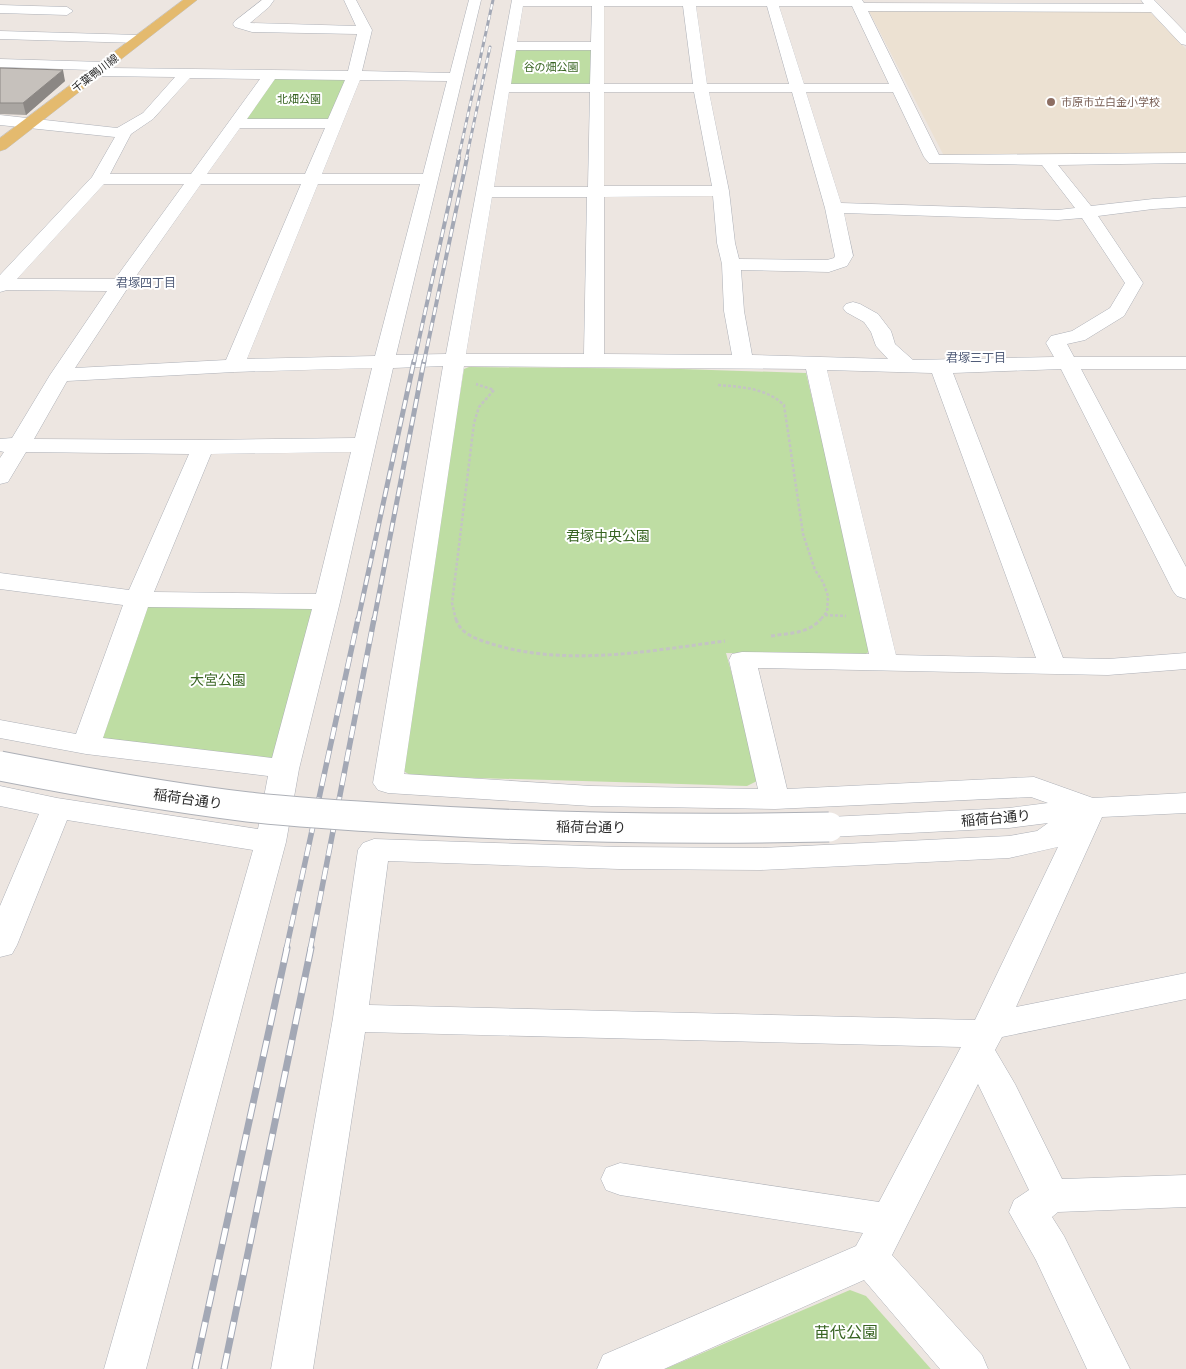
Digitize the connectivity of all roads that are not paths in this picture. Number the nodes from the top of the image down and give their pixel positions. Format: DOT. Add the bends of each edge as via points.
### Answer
graph roads {
  1 [pos="19,0"];
  2 [pos="191,0"];
  3 [pos="268,0"];
  4 [pos="350,0"];
  5 [pos="475,0"];
  6 [pos="518,1"];
  7 [pos="689,1"];
  8 [pos="598,2"];
  9 [pos="772,2"];
  10 [pos="858,3"];
  11 [pos="1150,4"];
  12 [pos="3,9"];
  13 [pos="1179,27"];
  14 [pos="365,30"];
  15 [pos="0,35"];
  16 [pos="37,36"];
  17 [pos="139,40"];
  18 [pos="1186,41"];
  19 [pos="510,46"];
  20 [pos="598,46"];
  21 [pos="0,63"];
  22 [pos="101,69"];
  23 [pos="186,73"];
  24 [pos="270,74"];
  25 [pos="354,76"];
  26 [pos="456,77"];
  27 [pos="504,88"];
  28 [pos="597,88"];
  29 [pos="701,88"];
  30 [pos="798,88"];
  31 [pos="897,88"];
  32 [pos="0,120"];
  33 [pos="30,122"];
  34 [pos="236,123"];
  35 [pos="335,124"];
  36 [pos="118,134"];
  37 [pos="0,146"];
  38 [pos="1186,158"];
  39 [pos="1046,160"];
  40 [pos="99,179"];
  41 [pos="196,179"];
  42 [pos="311,179"];
  43 [pos="431,179"];
  44 [pos="485,192"];
  45 [pos="596,192"];
  46 [pos="721,192"];
  47 [pos="1186,202"];
  48 [pos="834,208"];
  49 [pos="1087,213"];
  50 [pos="731,264"];
  51 [pos="1,285"];
  52 [pos="120,285"];
  53 [pos="853,308"];
  54 [pos="456,360"];
  55 [pos="384,361"];
  56 [pos="594,361"];
  57 [pos="743,361"];
  58 [pos="1186,362"];
  59 [pos="1068,363"];
  60 [pos="815,364"];
  61 [pos="234,366"];
  62 [pos="907,366"];
  63 [pos="940,367"];
  64 [pos="60,375"];
  65 [pos="10,445"];
  66 [pos="364,445"];
  67 [pos="203,447"];
  68 [pos="0,477"];
  69 [pos="0,581"];
  70 [pos="1186,591"];
  71 [pos="138,600"];
  72 [pos="327,602"];
  73 [pos="1186,661"];
  74 [pos="884,663"];
  75 [pos="1054,666"];
  76 [pos="0,728"];
  77 [pos="86,744"];
  78 [pos="0,766"];
  79 [pos="284,769"];
  80 [pos="0,796"];
  81 [pos="774,799"];
  82 [pos="1186,803"];
  83 [pos="57,808"];
  84 [pos="1091,808"];
  85 [pos="271,842"];
  86 [pos="0,946"];
  87 [pos="1186,986"];
  88 [pos="350,1018"];
  89 [pos="984,1037"];
  90 [pos="620,1179"];
  91 [pos="1186,1191"];
  92 [pos="1051,1196"];
  93 [pos="889,1220"];
  94 [pos="870,1258"];
  95 [pos="125,1369"];
  96 [pos="292,1369"];
  97 [pos="618,1369"];
  98 [pos="967,1369"];
  99 [pos="1109,1369"];
  1 -- 12 [label="street"];
  2 -- 17 [label="main road, 千葉鴨川線"];
  3 -- 14 [label="street" via="240,24 252,28"];
  4 -- 14 [label="street"];
  5 -- 26 [label="street"];
  6 -- 8 [label="street"];
  6 -- 19 [label="street"];
  7 -- 8 [label="street"];
  7 -- 9 [label="street"];
  7 -- 29 [label="street"];
  8 -- 20 [label="street"];
  9 -- 10 [label="street"];
  9 -- 30 [label="street"];
  10 -- 11 [label="street"];
  10 -- 31 [label="street"];
  11 -- 13 [label="street"];
  12 -- 16 [label="street" via="70,8"];
  13 -- 18 [label="street"];
  14 -- 25 [label="street"];
  15 -- 16 [label="street"];
  16 -- 17 [label="street"];
  17 -- 22 [label="main road, 千葉鴨川線"];
  19 -- 20 [label="street"];
  19 -- 27 [label="street"];
  20 -- 28 [label="street"];
  21 -- 22 [label="street"];
  22 -- 23 [label="street"];
  22 -- 33 [label="main road, 千葉鴨川線"];
  23 -- 24 [label="street"];
  23 -- 36 [label="street" via="149,117"];
  24 -- 25 [label="street"];
  24 -- 34 [label="street"];
  25 -- 26 [label="street"];
  25 -- 35 [label="street"];
  26 -- 43 [label="street"];
  27 -- 28 [label="street"];
  27 -- 44 [label="street"];
  28 -- 29 [label="street"];
  28 -- 45 [label="street"];
  29 -- 30 [label="street"];
  29 -- 46 [label="street"];
  30 -- 31 [label="street"];
  30 -- 48 [label="street"];
  31 -- 39 [label="street" via="935,160"];
  32 -- 33 [label="street"];
  33 -- 36 [label="street"];
  33 -- 37 [label="main road, 千葉鴨川線"];
  34 -- 35 [label="street"];
  34 -- 41 [label="street"];
  35 -- 42 [label="street"];
  36 -- 40 [label="street" via="124,135"];
  38 -- 39 [label="street"];
  39 -- 49 [label="street"];
  40 -- 41 [label="street"];
  40 -- 51 [label="street"];
  41 -- 42 [label="street"];
  41 -- 52 [label="street"];
  42 -- 43 [label="street"];
  42 -- 61 [label="street"];
  43 -- 55 [label="street"];
  44 -- 45 [label="street"];
  44 -- 54 [label="street"];
  45 -- 46 [label="street"];
  45 -- 56 [label="street"];
  46 -- 50 [label="street"];
  47 -- 49 [label="street" via="1154,202"];
  48 -- 49 [label="street" via="1058,215"];
  48 -- 50 [label="street" via="844,256 841,262 829,266"];
  49 -- 59 [label="street" via="1134,283 1116,312 1078,336 1058,340 1056,343"];
  50 -- 57 [label="street" via="734,311"];
  51 -- 52 [label="street"];
  52 -- 64 [label="street"];
  53 -- 62 [label="street" via="870,318 881,330 886,346"];
  54 -- 55 [label="street"];
  54 -- 56 [label="street"];
  54 -- 81 [label="street" via="388,783 591,796"];
  55 -- 61 [label="street"];
  55 -- 66 [label="street"];
  56 -- 57 [label="street"];
  57 -- 60 [label="street"];
  58 -- 59 [label="street"];
  59 -- 63 [label="street"];
  59 -- 70 [label="street"];
  60 -- 62 [label="street"];
  60 -- 74 [label="street"];
  61 -- 64 [label="street"];
  62 -- 63 [label="street"];
  63 -- 75 [label="street"];
  64 -- 65 [label="street"];
  65 -- 67 [label="street"];
  65 -- 68 [label="street"];
  66 -- 67 [label="street"];
  66 -- 72 [label="street"];
  67 -- 71 [label="street"];
  69 -- 71 [label="street"];
  71 -- 72 [label="street"];
  71 -- 77 [label="street"];
  72 -- 79 [label="street"];
  73 -- 75 [label="street" via="1108,667"];
  74 -- 75 [label="street"];
  74 -- 81 [label="street" via="742,660"];
  76 -- 77 [label="street"];
  77 -- 79 [label="street"];
  78 -- 84 [label="street, 稲荷台通り, bridge" via="142,792 250,807 577,827 829,827 1009,818"];
  79 -- 85 [label="street"];
  80 -- 83 [label="street"];
  81 -- 84 [label="street" via="1034,787"];
  82 -- 84 [label="street, 稲荷台通り"];
  83 -- 85 [label="street"];
  83 -- 86 [label="street"];
  84 -- 88 [label="street" via="1046,840 1009,847 960,850 761,859 374,850"];
  84 -- 89 [label="street"];
  85 -- 95 [label="street"];
  87 -- 89 [label="street"];
  88 -- 89 [label="street"];
  88 -- 96 [label="street"];
  89 -- 92 [label="street" via="997,1084"];
  89 -- 93 [label="street"];
  90 -- 93 [label="street"];
  91 -- 92 [label="street"];
  92 -- 99 [label="street" via="1028,1212 1050,1248"];
  93 -- 94 [label="street"];
  94 -- 97 [label="street"];
  94 -- 98 [label="street"];
}
